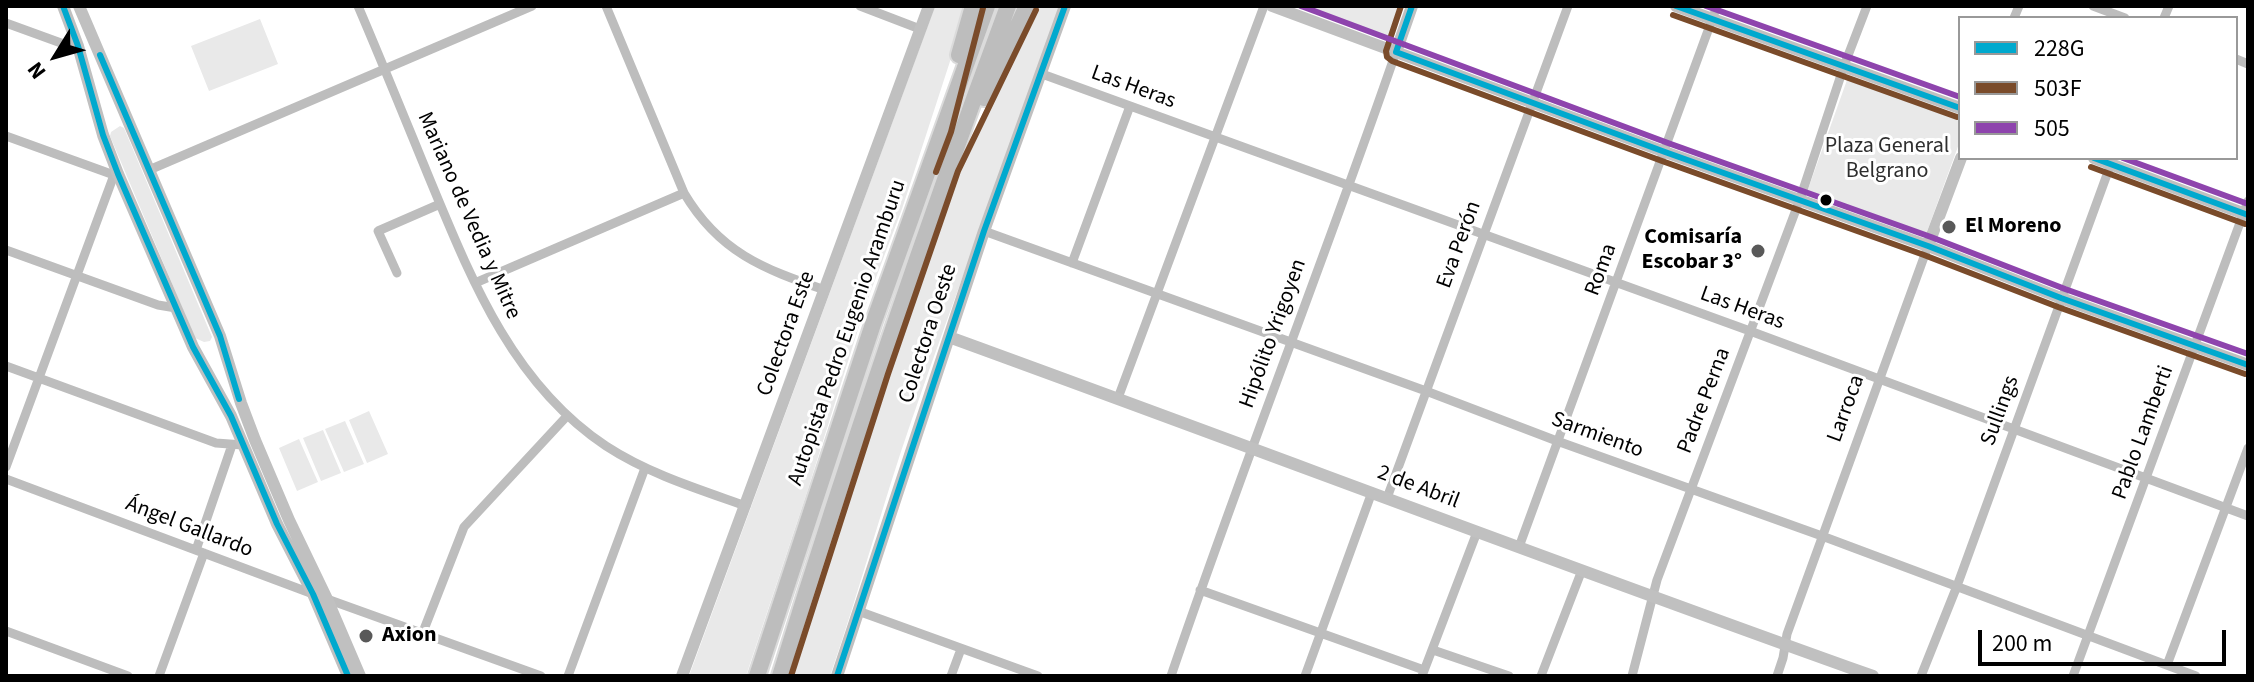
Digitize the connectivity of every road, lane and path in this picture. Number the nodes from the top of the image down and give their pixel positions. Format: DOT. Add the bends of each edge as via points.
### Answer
graph roads {
  1 [pos="63,6"];
  2 [pos="79,6"];
  3 [pos="358,6"];
  4 [pos="532,6"];
  5 [pos="606,6"];
  6 [pos="860,6"];
  7 [pos="929,6"];
  8 [pos="973,6"];
  9 [pos="987,6"];
  10 [pos="1008,6"];
  11 [pos="1027,6"];
  12 [pos="1065,6"];
  13 [pos="1264,6"];
  14 [pos="1272,6"];
  15 [pos="1412,6"];
  16 [pos="1568,6"];
  17 [pos="1676,6"];
  18 [pos="1717,6"];
  19 [pos="1867,6"];
  20 [pos="2093,6"];
  21 [pos="2120,16"];
  22 [pos="1712,19"];
  23 [pos="6,23"];
  24 [pos="920,29"];
  25 [pos="78,46"];
  26 [pos="1396,52"];
  27 [pos="1844,66"];
  28 [pos="384,69"];
  29 [pos="1042,74"];
  30 [pos="1531,102"];
  31 [pos="1130,106"];
  32 [pos="1958,107"];
  33 [pos="129,124"];
  34 [pos="941,130"];
  35 [pos="103,135"];
  36 [pos="6,136"];
  37 [pos="1215,137"];
  38 [pos="1665,152"];
  39 [pos="1960,160"];
  40 [pos="2112,161"];
  41 [pos="949,167"];
  42 [pos="149,170"];
  43 [pos="116,175"];
  44 [pos="1350,186"];
  45 [pos="684,193"];
  46 [pos="1800,199"];
  47 [pos="440,204"];
  48 [pos="2247,210"];
  49 [pos="984,231"];
  50 [pos="1483,234"];
  51 [pos="1928,246"];
  52 [pos="6,250"];
  53 [pos="1072,263"];
  54 [pos="397,273"];
  55 [pos="77,276"];
  56 [pos="475,283"];
  57 [pos="1616,283"];
  58 [pos="825,290"];
  59 [pos="1157,294"];
  60 [pos="2061,298"];
  61 [pos="176,308"];
  62 [pos="1750,331"];
  63 [pos="220,336"];
  64 [pos="949,337"];
  65 [pos="1292,344"];
  66 [pos="2195,345"];
  67 [pos="193,347"];
  68 [pos="2248,365"];
  69 [pos="6,366"];
  70 [pos="39,378"];
  71 [pos="1880,379"];
  72 [pos="1426,391"];
  73 [pos="1118,398"];
  74 [pos="567,416"];
  75 [pos="2014,429"];
  76 [pos="1557,441"];
  77 [pos="238,445"];
  78 [pos="1254,448"];
  79 [pos="2248,448"];
  80 [pos="6,467"];
  81 [pos="645,468"];
  82 [pos="2146,477"];
  83 [pos="6,479"];
  84 [pos="1691,489"];
  85 [pos="1372,492"];
  86 [pos="1387,498"];
  87 [pos="746,506"];
  88 [pos="2226,508"];
  89 [pos="2248,516"];
  90 [pos="1477,532"];
  91 [pos="1822,536"];
  92 [pos="1519,547"];
  93 [pos="200,551"];
  94 [pos="1582,570"];
  95 [pos="1957,586"];
  96 [pos="1200,590"];
  97 [pos="313,594"];
  98 [pos="1654,598"];
  99 [pos="327,599"];
  100 [pos="858,611"];
  101 [pos="6,631"];
  102 [pos="423,632"];
  103 [pos="1321,632"];
  104 [pos="2088,636"];
  105 [pos="1786,645"];
  106 [pos="961,649"];
  107 [pos="1433,650"];
  108 [pos="2167,665"];
  109 [pos="1423,673"];
  110 [pos="128,676"];
  111 [pos="159,676"];
  112 [pos="348,676"];
  113 [pos="360,676"];
  114 [pos="541,676"];
  115 [pos="568,676"];
  116 [pos="682,676"];
  117 [pos="757,676"];
  118 [pos="780,676"];
  119 [pos="837,676"];
  120 [pos="951,676"];
  121 [pos="1038,676"];
  122 [pos="1171,676"];
  123 [pos="1305,676"];
  124 [pos="1509,676"];
  125 [pos="1541,676"];
  126 [pos="1632,676"];
  127 [pos="1777,676"];
  128 [pos="1873,676"];
  129 [pos="1921,676"];
  130 [pos="2073,676"];
  131 [pos="2196,676"];
  1 -- 25 [label="street"];
  2 -- 33 [label="street"];
  3 -- 28 [label="street, Mariano de Vedia y Mitre"];
  4 -- 28 [label="street"];
  5 -- 45 [label="street"];
  6 -- 24 [label="street"];
  7 -- 24 [label="street, Colectora Este"];
  8 -- 34 [label="highway"];
  9 -- 34 [label="highway, Autopista Pedro Eugenio Aramburu"];
  10 -- 41 [label="highway, Autopista Pedro Eugenio Aramburu"];
  11 -- 41 [label="highway"];
  12 -- 29 [label="street, Colectora Oeste"];
  13 -- 37 [label="street"];
  14 -- 26 [label="street"];
  15 -- 26 [label="street, Hipólito Yrigoyen"];
  16 -- 30 [label="street, Eva Perón"];
  17 -- 22 [label="street"];
  18 -- 22 [label="street, Roma"];
  19 -- 27 [label="street, Padre Perna"];
  20 -- 21 [label="street"];
  22 -- 27 [label="street"];
  22 -- 38 [label="street, Roma"];
  23 -- 25 [label="street"];
  24 -- 58 [label="street, Colectora Este"];
  25 -- 35 [label="street"];
  26 -- 30 [label="street"];
  26 -- 44 [label="street, Hipólito Yrigoyen"];
  27 -- 32 [label="street"];
  27 -- 46 [label="street, Padre Perna"];
  28 -- 42 [label="street"];
  28 -- 47 [label="street, Mariano de Vedia y Mitre"];
  29 -- 31 [label="street, Las Heras"];
  29 -- 49 [label="street, Colectora Oeste"];
  30 -- 38 [label="street"];
  30 -- 50 [label="street, Eva Perón"];
  31 -- 37 [label="street, Las Heras"];
  31 -- 53 [label="street"];
  33 -- 35 [label="street" via="113,120"];
  33 -- 42 [label="street"];
  34 -- 117 [label="highway, Autopista Pedro Eugenio Aramburu"];
  35 -- 43 [label="street"];
  36 -- 43 [label="street"];
  37 -- 44 [label="street, Las Heras"];
  37 -- 59 [label="street"];
  38 -- 46 [label="street"];
  38 -- 57 [label="street, Roma"];
  39 -- 51 [label="street, Larroca"];
  40 -- 48 [label="street"];
  40 -- 60 [label="street, Sullings"];
  41 -- 118 [label="highway, Autopista Pedro Eugenio Aramburu"];
  42 -- 63 [label="street"];
  43 -- 55 [label="street"];
  43 -- 61 [label="street"];
  44 -- 50 [label="street, Las Heras"];
  44 -- 65 [label="street, Hipólito Yrigoyen"];
  45 -- 56 [label="street"];
  45 -- 58 [label="street" via="732,249"];
  46 -- 51 [label="street"];
  46 -- 62 [label="street, Padre Perna"];
  47 -- 54 [label="street" via="378,231"];
  47 -- 56 [label="street, Mariano de Vedia y Mitre"];
  48 -- 66 [label="street, Pablo Lamberti"];
  49 -- 53 [label="street, Sarmiento"];
  49 -- 64 [label="street, Colectora Oeste"];
  50 -- 57 [label="street, Las Heras"];
  50 -- 72 [label="street, Eva Perón"];
  51 -- 60 [label="street"];
  51 -- 71 [label="street, Larroca"];
  52 -- 55 [label="street"];
  53 -- 59 [label="street, Sarmiento"];
  55 -- 61 [label="street"];
  55 -- 70 [label="street"];
  56 -- 74 [label="street, Mariano de Vedia y Mitre" via="521,365"];
  57 -- 62 [label="street, Las Heras"];
  57 -- 76 [label="street, Roma"];
  58 -- 87 [label="street, Colectora Este"];
  59 -- 65 [label="street, Sarmiento"];
  59 -- 73 [label="street"];
  60 -- 66 [label="street"];
  60 -- 75 [label="street, Sullings"];
  61 -- 67 [label="street"];
  62 -- 71 [label="street, Las Heras"];
  62 -- 84 [label="street, Padre Perna"];
  63 -- 67 [label="street" via="209,351"];
  63 -- 99 [label="street" via="255,440"];
  64 -- 73 [label="street, 2 de Abril"];
  64 -- 100 [label="street, Colectora Oeste"];
  65 -- 72 [label="street, Sarmiento"];
  65 -- 78 [label="street, Hipólito Yrigoyen"];
  66 -- 68 [label="street"];
  66 -- 82 [label="street, Pablo Lamberti"];
  67 -- 77 [label="street" via="231,416"];
  69 -- 70 [label="street"];
  70 -- 77 [label="street" via="216,443"];
  70 -- 80 [label="street"];
  71 -- 75 [label="street, Las Heras"];
  71 -- 91 [label="street, Larroca"];
  72 -- 76 [label="street, Sarmiento"];
  72 -- 86 [label="street, Eva Perón"];
  73 -- 78 [label="street, 2 de Abril"];
  74 -- 81 [label="street, Mariano de Vedia y Mitre"];
  74 -- 102 [label="street" via="464,527"];
  75 -- 82 [label="street, Las Heras"];
  75 -- 95 [label="street, Sullings"];
  76 -- 84 [label="street, Sarmiento"];
  76 -- 92 [label="street, Roma"];
  77 -- 93 [label="street"];
  77 -- 97 [label="street"];
  78 -- 85 [label="street, 2 de Abril"];
  78 -- 96 [label="street, Hipólito Yrigoyen"];
  79 -- 88 [label="street"];
  81 -- 87 [label="street, Mariano de Vedia y Mitre"];
  81 -- 115 [label="street"];
  82 -- 88 [label="street, Las Heras"];
  82 -- 104 [label="street, Pablo Lamberti"];
  83 -- 93 [label="street, Ángel Gallardo"];
  84 -- 91 [label="street, Sarmiento"];
  84 -- 98 [label="street, Padre Perna"];
  85 -- 86 [label="street, 2 de Abril"];
  85 -- 103 [label="street"];
  86 -- 90 [label="street, 2 de Abril"];
  87 -- 116 [label="street, Colectora Este"];
  88 -- 89 [label="street, Las Heras"];
  88 -- 108 [label="street"];
  90 -- 92 [label="street, 2 de Abril"];
  90 -- 107 [label="street"];
  91 -- 95 [label="street, Sarmiento"];
  91 -- 105 [label="street, Larroca"];
  92 -- 94 [label="street, 2 de Abril"];
  93 -- 97 [label="street, Ángel Gallardo"];
  93 -- 111 [label="street"];
  94 -- 98 [label="street, 2 de Abril"];
  94 -- 125 [label="street"];
  95 -- 104 [label="street, Sarmiento"];
  95 -- 129 [label="street, Sullings"];
  96 -- 103 [label="street"];
  96 -- 122 [label="street, Hipólito Yrigoyen"];
  97 -- 99 [label="street, Ángel Gallardo"];
  97 -- 112 [label="street"];
  98 -- 105 [label="street, 2 de Abril"];
  98 -- 126 [label="street, Padre Perna"];
  99 -- 102 [label="street, Ángel Gallardo"];
  99 -- 113 [label="street"];
  100 -- 106 [label="street"];
  100 -- 119 [label="street, Colectora Oeste"];
  101 -- 110 [label="street"];
  102 -- 114 [label="street, Ángel Gallardo"];
  103 -- 109 [label="street"];
  103 -- 123 [label="street"];
  104 -- 108 [label="street, Sarmiento"];
  104 -- 130 [label="street, Pablo Lamberti"];
  105 -- 127 [label="street, Larroca"];
  105 -- 128 [label="street, 2 de Abril"];
  106 -- 120 [label="street"];
  106 -- 121 [label="street"];
  107 -- 109 [label="street"];
  107 -- 124 [label="street"];
  108 -- 131 [label="street, Sarmiento"];
}
